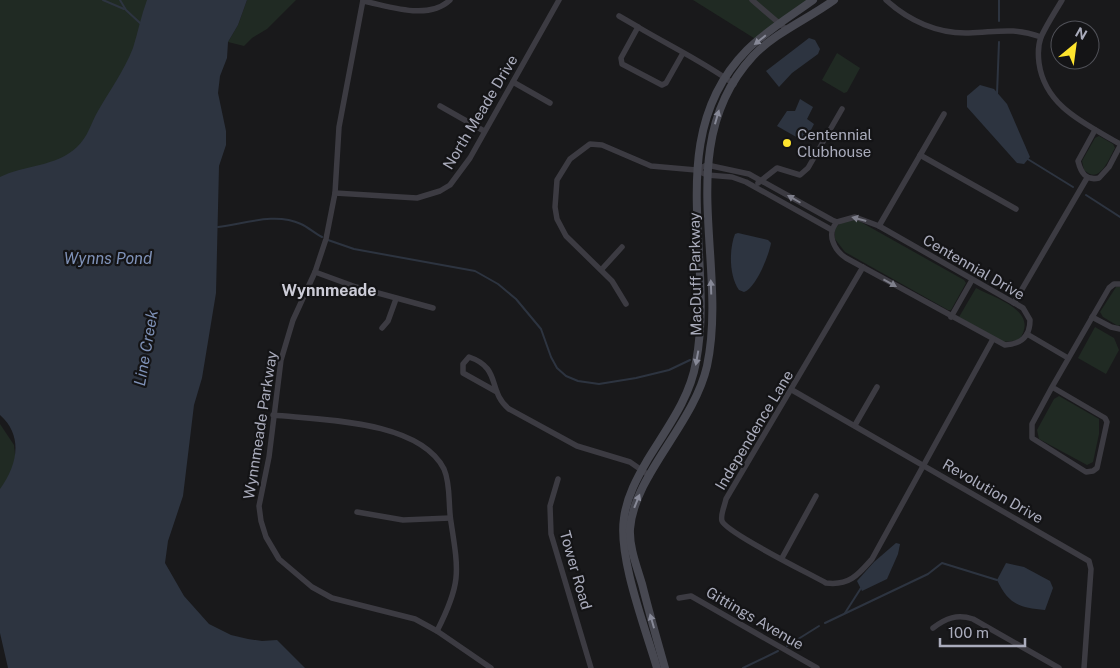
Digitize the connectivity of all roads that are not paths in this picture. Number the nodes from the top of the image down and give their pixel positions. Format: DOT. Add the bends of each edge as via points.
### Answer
graph roads {
  1 [pos="363,0"];
  2 [pos="450,0"];
  3 [pos="559,0"];
  4 [pos="752,0"];
  5 [pos="813,0"];
  6 [pos="834,0"];
  7 [pos="886,0"];
  8 [pos="1062,0"];
  9 [pos="619,16"];
  10 [pos="779,24"];
  11 [pos="638,27"];
  12 [pos="787,30"];
  13 [pos="1041,38"];
  14 [pos="683,53"];
  15 [pos="726,78"];
  16 [pos="513,82"];
  17 [pos="734,84"];
  18 [pos="550,103"];
  19 [pos="440,106"];
  20 [pos="842,110"];
  21 [pos="944,114"];
  22 [pos="1095,130"];
  23 [pos="484,132"];
  24 [pos="1120,145"];
  25 [pos="920,155"];
  26 [pos="707,165"];
  27 [pos="696,170"];
  28 [pos="707,175"];
  29 [pos="1087,178"];
  30 [pos="760,180"];
  31 [pos="755,187"];
  32 [pos="335,193"];
  33 [pos="1016,209"];
  34 [pos="837,222"];
  35 [pos="879,226"];
  36 [pos="832,230"];
  37 [pos="622,247"];
  38 [pos="862,267"];
  39 [pos="602,269"];
  40 [pos="315,272"];
  41 [pos="972,280"];
  42 [pos="1120,284"];
  43 [pos="396,299"];
  44 [pos="1014,303"];
  45 [pos="626,304"];
  46 [pos="433,308"];
  47 [pos="951,317"];
  48 [pos="1092,317"];
  49 [pos="382,328"];
  50 [pos="1120,329"];
  51 [pos="1028,334"];
  52 [pos="993,339"];
  53 [pos="1068,358"];
  54 [pos="877,387"];
  55 [pos="1052,387"];
  56 [pos="792,390"];
  57 [pos="497,392"];
  58 [pos="273,414"];
  59 [pos="854,425"];
  60 [pos="924,465"];
  61 [pos="642,470"];
  62 [pos="650,476"];
  63 [pos="558,479"];
  64 [pos="816,496"];
  65 [pos="357,512"];
  66 [pos="450,518"];
  67 [pos="782,558"];
  68 [pos="679,598"];
  69 [pos="933,628"];
  70 [pos="437,631"];
  71 [pos="1047,661"];
  72 [pos="491,668"];
  73 [pos="591,668"];
  74 [pos="657,668"];
  75 [pos="665,668"];
  76 [pos="817,668"];
  77 [pos="1044,668"];
  78 [pos="1060,668"];
  79 [pos="1084,668"];
  1 -- 2 [label="street" via="410,10 424,10 444,5"];
  1 -- 32 [label="street, Wynnmeade Parkway" via="339,127"];
  3 -- 16 [label="street, North Meade Drive"];
  4 -- 10 [label="street"];
  5 -- 10 [label="street, MacDuff Parkway"];
  6 -- 12 [label="street, MacDuff Parkway"];
  7 -- 13 [label="street" via="912,20 944,31 1012,30"];
  8 -- 13 [label="street"];
  9 -- 11 [label="street"];
  10 -- 12 [label="street"];
  10 -- 15 [label="street, MacDuff Parkway, one-way" via="747,50"];
  11 -- 14 [label="street"];
  11 -- 14 [label="street" via="621,58 622,64 662,85"];
  12 -- 17 [label="street, MacDuff Parkway" via="754,55"];
  13 -- 22 [label="street" via="1039,60 1047,89 1064,110"];
  14 -- 15 [label="street"];
  15 -- 17 [label="street"];
  15 -- 27 [label="street, MacDuff Parkway" via="707,116"];
  16 -- 18 [label="street"];
  16 -- 23 [label="street, North Meade Drive"];
  26 -- 17 [label="street, MacDuff Parkway, one-way" via="720,106"];
  19 -- 23 [label="street"];
  20 -- 30 [label="street" via="808,168 800,175 777,168"];
  21 -- 25 [label="street"];
  22 -- 24 [label="street"];
  22 -- 29 [label="street" via="1078,161"];
  23 -- 32 [label="street, North Meade Drive" via="458,176 445,188 430,195 417,198"];
  24 -- 29 [label="street" via="1104,174 1099,178"];
  25 -- 33 [label="street"];
  25 -- 35 [label="street"];
  26 -- 27 [label="street"];
  26 -- 28 [label="street, MacDuff Parkway"];
  26 -- 30 [label="street" via="734,169"];
  27 -- 28 [label="street"];
  27 -- 39 [label="street" via="651,166 602,145 590,144 570,158 557,180 555,214 566,236"];
  27 -- 61 [label="street, MacDuff Parkway, one-way" via="701,320 696,364 684,400"];
  28 -- 31 [label="street" via="732,177"];
  62 -- 28 [label="street, MacDuff Parkway, one-way" via="694,401 707,366 712,330"];
  29 -- 44 [label="street"];
  30 -- 31 [label="street"];
  34 -- 30 [label="street, one-way"];
  31 -- 36 [label="street"];
  32 -- 40 [label="street, Wynnmeade Parkway" via="326,239"];
  35 -- 34 [label="street, Centennial Drive, one-way" via="855,217"];
  34 -- 36 [label="street"];
  35 -- 41 [label="street, Centennial Drive"];
  36 -- 38 [label="street" via="832,240 838,252"];
  37 -- 39 [label="street"];
  38 -- 47 [label="street, one-way"];
  38 -- 56 [label="street, Independence Lane"];
  39 -- 45 [label="street"];
  40 -- 43 [label="street"];
  40 -- 58 [label="street, Wynnmeade Parkway" via="288,336"];
  41 -- 44 [label="street, Centennial Drive"];
  41 -- 47 [label="street"];
  42 -- 48 [label="street" via="1109,288"];
  43 -- 46 [label="street"];
  43 -- 49 [label="street"];
  44 -- 51 [label="street, Centennial Drive" via="1030,320"];
  47 -- 52 [label="street"];
  48 -- 50 [label="street"];
  48 -- 53 [label="street"];
  51 -- 52 [label="street" via="1013,345"];
  51 -- 53 [label="street"];
  52 -- 60 [label="street, Independence Lane"];
  53 -- 55 [label="street"];
  54 -- 59 [label="street"];
  55 -- 55 [label="street" via="1032,424 1032,438 1086,472 1093,471 1107,422"];
  56 -- 59 [label="street, Revolution Drive"];
  56 -- 67 [label="street, Independence Lane" via="726,499 721,517 727,528"];
  57 -- 57 [label="street" via="492,372 469,356 463,364 463,373"];
  57 -- 61 [label="street" via="509,409 588,451 617,457"];
  58 -- 66 [label="street" via="367,426 394,433 424,447 447,479"];
  58 -- 70 [label="street, Wynnmeade Parkway" via="270,457 259,506 266,537 280,559 305,582 332,598 415,619"];
  59 -- 60 [label="street, Revolution Drive"];
  60 -- 67 [label="street, Independence Lane" via="872,558 852,580 839,585 826,584"];
  60 -- 79 [label="street, Revolution Drive" via="1089,561"];
  61 -- 62 [label="street"];
  61 -- 74 [label="street, MacDuff Parkway" via="627,504 623,546"];
  75 -- 62 [label="street, MacDuff Parkway, one-way" via="636,566 630,531 635,505"];
  63 -- 73 [label="street, Tower Road" via="550,506 551,534"];
  64 -- 67 [label="street"];
  65 -- 66 [label="street" via="403,520"];
  66 -- 70 [label="street" via="456,581 452,600"];
  68 -- 76 [label="street, Gittings Avenue" via="690,596"];
  69 -- 71 [label="street" via="961,615"];
  70 -- 72 [label="street, Wynnmeade Parkway"];
  71 -- 77 [label="street"];
  71 -- 78 [label="street"];
}
